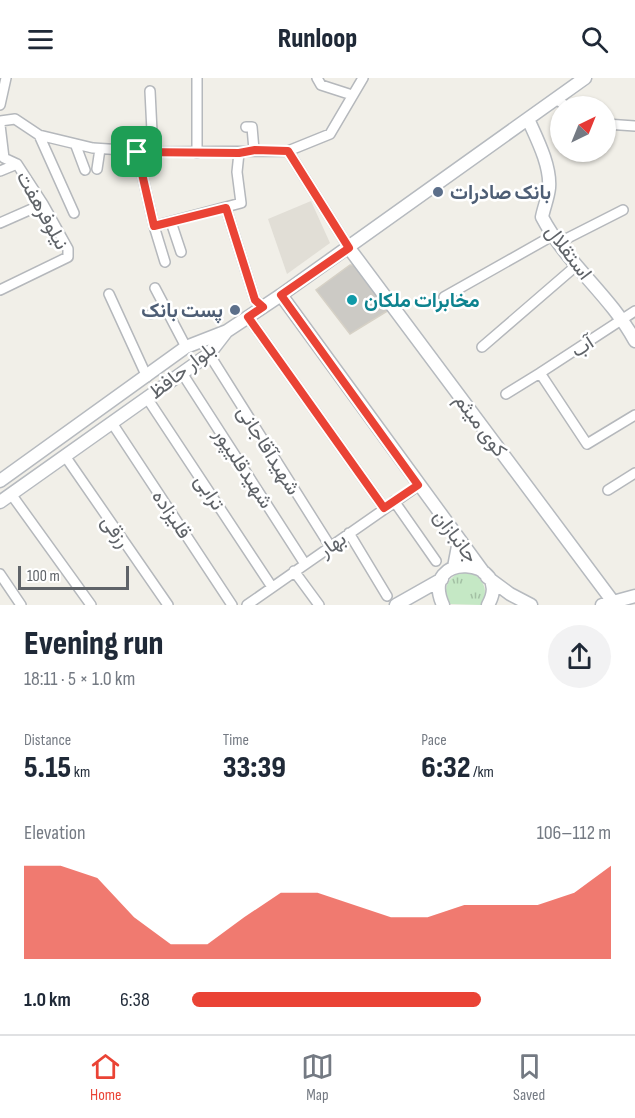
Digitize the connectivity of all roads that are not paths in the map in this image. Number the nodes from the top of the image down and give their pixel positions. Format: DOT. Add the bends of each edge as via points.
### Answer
graph roads {
  1 [pos="6,78"];
  2 [pos="197,78"];
  3 [pos="317,78"];
  4 [pos="363,78"];
  5 [pos="585,78"];
  6 [pos="150,91"];
  7 [pos="352,94"];
  8 [pos="568,96"];
  9 [pos="0,105"];
  10 [pos="550,108"];
  11 [pos="528,119"];
  12 [pos="0,123"];
  13 [pos="616,125"];
  14 [pos="635,126"];
  15 [pos="246,127"];
  16 [pos="39,135"];
  17 [pos="76,146"];
  18 [pos="100,149"];
  19 [pos="255,150"];
  20 [pos="288,151"];
  21 [pos="137,152"];
  22 [pos="153,152"];
  23 [pos="197,153"];
  24 [pos="239,153"];
  25 [pos="17,164"];
  26 [pos="97,169"];
  27 [pos="0,171"];
  28 [pos="85,171"];
  29 [pos="43,204"];
  30 [pos="226,208"];
  31 [pos="623,210"];
  32 [pos="74,213"];
  33 [pos="171,222"];
  34 [pos="0,223"];
  35 [pos="154,226"];
  36 [pos="555,240"];
  37 [pos="349,248"];
  38 [pos="181,252"];
  39 [pos="165,262"];
  40 [pos="577,265"];
  41 [pos="155,288"];
  42 [pos="0,290"];
  43 [pos="109,294"];
  44 [pos="281,295"];
  45 [pos="444,297"];
  46 [pos="165,307"];
  47 [pos="263,307"];
  48 [pos="635,311"];
  49 [pos="151,314"];
  50 [pos="248,317"];
  51 [pos="623,319"];
  52 [pos="227,331"];
  53 [pos="635,341"];
  54 [pos="186,347"];
  55 [pos="482,347"];
  56 [pos="208,354"];
  57 [pos="182,373"];
  58 [pos="540,373"];
  59 [pos="147,377"];
  60 [pos="506,394"];
  61 [pos="147,398"];
  62 [pos="635,415"];
  63 [pos="112,423"];
  64 [pos="65,456"];
  65 [pos="635,473"];
  66 [pos="0,481"];
  67 [pos="418,485"];
  68 [pos="608,490"];
  69 [pos="5,498"];
  70 [pos="394,501"];
  71 [pos="384,508"];
  72 [pos="349,533"];
  73 [pos="456,536"];
  74 [pos="330,546"];
  75 [pos="436,561"];
  76 [pos="305,564"];
  77 [pos="454,567"];
  78 [pos="294,571"];
  79 [pos="0,574"];
  80 [pos="486,575"];
  81 [pos="442,579"];
  82 [pos="272,587"];
  83 [pos="635,596"];
  84 [pos="392,600"];
  85 [pos="608,604"];
  86 [pos="21,605"];
  87 [pos="91,605"];
  88 [pos="168,605"];
  89 [pos="232,605"];
  90 [pos="247,605"];
  91 [pos="319,605"];
  92 [pos="443,605"];
  93 [pos="488,605"];
  94 [pos="531,605"];
  1 -- 9 [label="street"];
  2 -- 23 [label="street"];
  3 -- 7 [label="street" via="321,85"];
  4 -- 7 [label="street"];
  5 -- 8 [label="main road"];
  6 -- 22 [label="street"];
  7 -- 20 [label="street" via="330,134"];
  10 -- 11 [label="main road"];
  11 -- 36 [label="main road, استقلال" via="549,178 543,217"];
  11 -- 37 [label="main road"];
  12 -- 16 [label="street" via="15,119"];
  12 -- 25 [label="street, نیلوفرهفت" via="3,158"];
  13 -- 14 [label="street"];
  15 -- 19 [label="street" via="252,127"];
  16 -- 17 [label="street"];
  16 -- 32 [label="street"];
  17 -- 18 [label="street"];
  17 -- 28 [label="street"];
  18 -- 21 [label="street"];
  18 -- 26 [label="street"];
  19 -- 20 [label="street"];
  19 -- 24 [label="street"];
  20 -- 37 [label="street"];
  21 -- 22 [label="street"];
  21 -- 35 [label="street"];
  22 -- 23 [label="street"];
  23 -- 24 [label="street"];
  24 -- 30 [label="street" via="241,203"];
  25 -- 27 [label="street"];
  25 -- 29 [label="street, نیلوفرهفت"];
  29 -- 34 [label="street"];
  29 -- 42 [label="street, نیلوفرهفت" via="68,249 68,257"];
  30 -- 33 [label="street"];
  30 -- 47 [label="street" via="255,300"];
  31 -- 36 [label="street"];
  33 -- 35 [label="street"];
  33 -- 38 [label="street"];
  35 -- 39 [label="street"];
  36 -- 40 [label="main road, استقلال"];
  36 -- 45 [label="street"];
  37 -- 44 [label="main road"];
  37 -- 85 [label="main road, کوی میثم"];
  40 -- 51 [label="main road, استقلال"];
  40 -- 55 [label="street"];
  41 -- 46 [label="street"];
  43 -- 59 [label="street"];
  44 -- 47 [label="main road"];
  44 -- 67 [label="main road, جانبازان"];
  46 -- 49 [label="street"];
  46 -- 54 [label="street"];
  47 -- 50 [label="main road"];
  48 -- 51 [label="street, آب"];
  50 -- 52 [label="main road"];
  50 -- 71 [label="street"];
  51 -- 53 [label="main road, استقلال"];
  51 -- 58 [label="street, آب"];
  52 -- 54 [label="main road, بلوار حافظ"];
  52 -- 56 [label="main road, بلوار حافظ"];
  54 -- 59 [label="main road, بلوار حافظ"];
  56 -- 57 [label="main road, بلوار حافظ"];
  56 -- 74 [label="street, شهیدآقاجانی"];
  57 -- 61 [label="main road, بلوار حافظ"];
  57 -- 76 [label="street, شهیدقلیپور"];
  58 -- 60 [label="street, آب"];
  58 -- 62 [label="street" via="587,444"];
  59 -- 66 [label="main road, بلوار حافظ"];
  61 -- 63 [label="main road, بلوار حافظ"];
  61 -- 82 [label="street, ترابی"];
  63 -- 64 [label="main road, بلوار حافظ"];
  63 -- 89 [label="street, قلیزاده"];
  64 -- 69 [label="main road, بلوار حافظ"];
  64 -- 88 [label="street, رزقی"];
  65 -- 68 [label="street"];
  67 -- 70 [label="street, بهار"];
  67 -- 73 [label="main road, جانبازان"];
  69 -- 87 [label="street"];
  70 -- 71 [label="street, بهار"];
  70 -- 75 [label="street"];
  71 -- 72 [label="street, بهار"];
  72 -- 74 [label="street, بهار"];
  72 -- 84 [label="street"];
  73 -- 77 [label="main road"];
  73 -- 80 [label="main road, جانبازان"];
  74 -- 76 [label="street, بهار"];
  76 -- 78 [label="street, بهار"];
  77 -- 80 [label="main road" via="470,565"];
  77 -- 81 [label="main road"];
  78 -- 82 [label="street, بهار"];
  78 -- 91 [label="street"];
  79 -- 86 [label="street"];
  80 -- 93 [label="main road" via="492,593"];
  80 -- 94 [label="main road"];
  81 -- 84 [label="main road"];
  81 -- 92 [label="main road" via="439,596"];
  82 -- 90 [label="street, بهار"];
  83 -- 85 [label="main road"];
}
